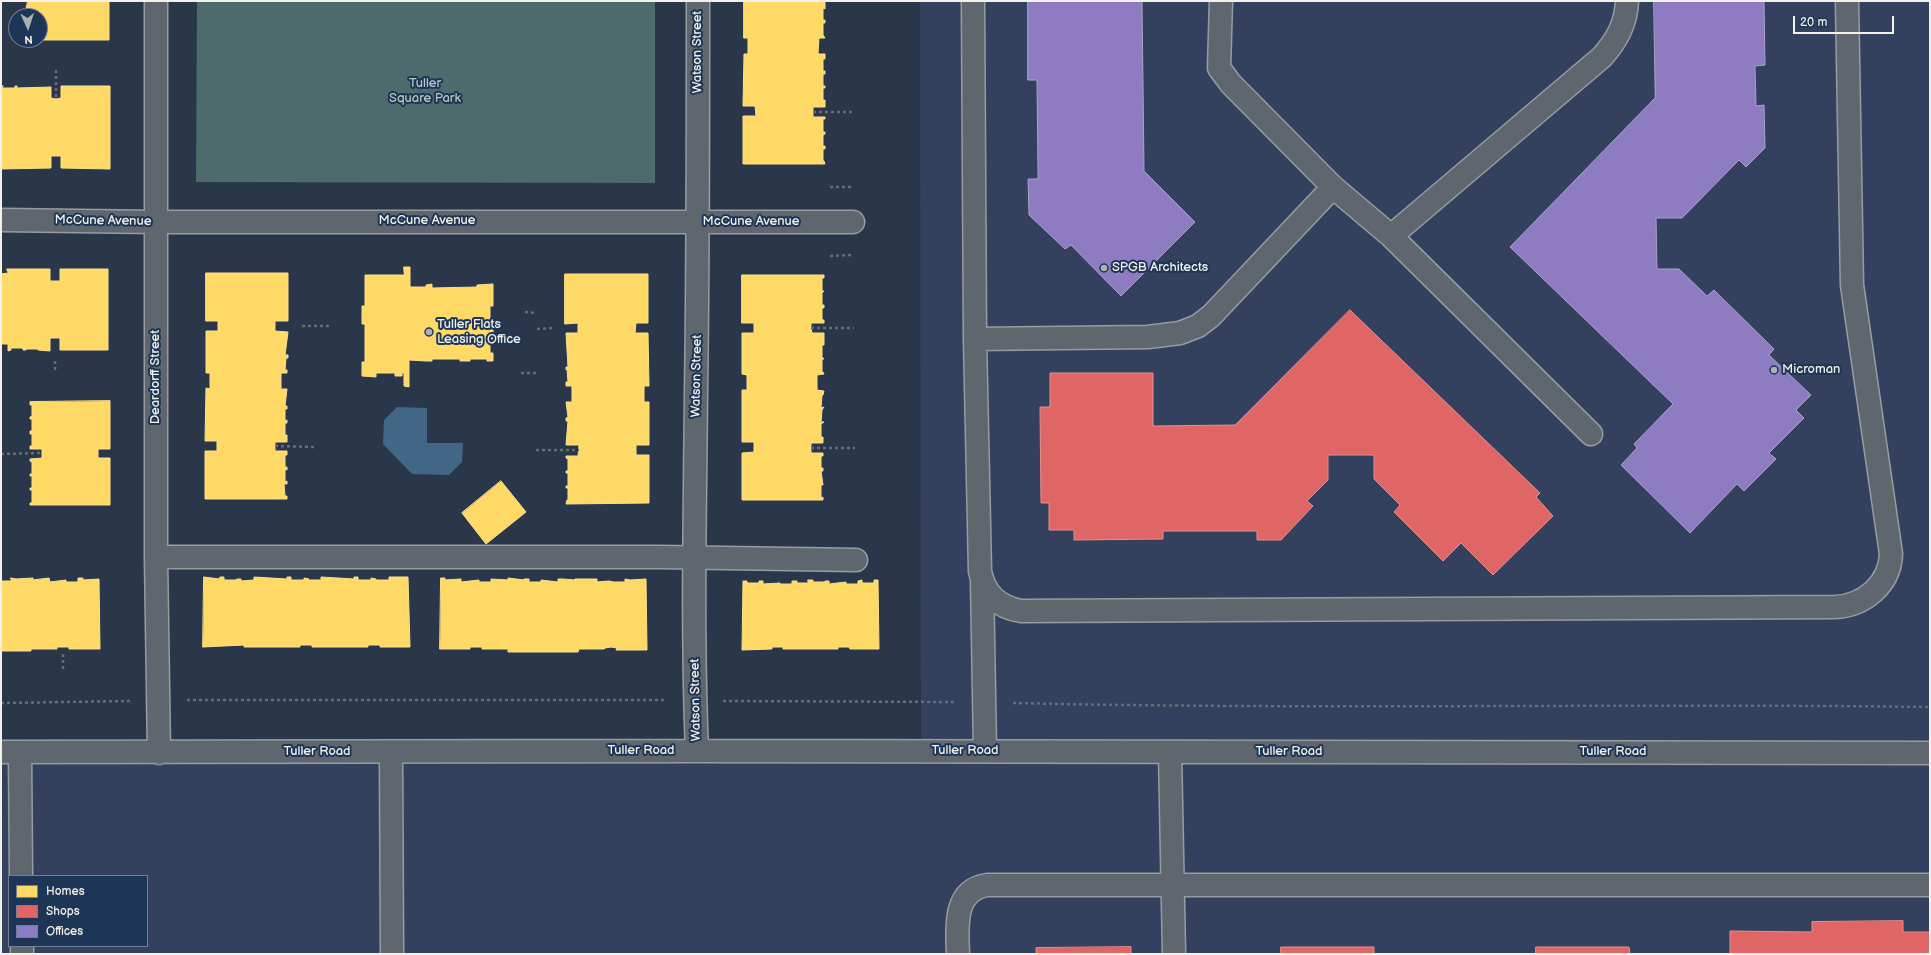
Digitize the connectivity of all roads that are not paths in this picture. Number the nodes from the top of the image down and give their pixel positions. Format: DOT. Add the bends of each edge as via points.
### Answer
graph roads {
  1 [pos="156,1"];
  2 [pos="698,1"];
  3 [pos="974,1"];
  4 [pos="1220,1"];
  5 [pos="1628,1"];
  6 [pos="1847,1"];
  7 [pos="1333,187"];
  8 [pos="1,220"];
  9 [pos="156,222"];
  10 [pos="698,222"];
  11 [pos="853,222"];
  12 [pos="1391,236"];
  13 [pos="975,339"];
  14 [pos="1591,434"];
  15 [pos="156,557"];
  16 [pos="694,557"];
  17 [pos="856,560"];
  18 [pos="982,580"];
  19 [pos="697,751"];
  20 [pos="986,751"];
  21 [pos="10,752"];
  22 [pos="391,752"];
  23 [pos="1170,752"];
  24 [pos="159,753"];
  25 [pos="1930,753"];
  26 [pos="21,875"];
  27 [pos="1172,884"];
  28 [pos="1930,885"];
  29 [pos="392,954"];
  30 [pos="958,954"];
  31 [pos="1174,954"];
  1 -- 9 [label="street, Deardorff Street"];
  2 -- 10 [label="street, Watson Street"];
  3 -- 13 [label="street"];
  4 -- 7 [label="street" via="1219,68 1231,84"];
  5 -- 12 [label="street" via="1622,28 1602,57"];
  6 -- 18 [label="street" via="1852,285 1891,554 1887,576 1877,588 1861,600 1843,607 1021,611 1007,608 995,601"];
  7 -- 12 [label="street"];
  7 -- 13 [label="street" via="1211,316 1189,330 1148,337"];
  8 -- 9 [label="street, McCune Avenue"];
  9 -- 10 [label="street, McCune Avenue"];
  9 -- 15 [label="street, Deardorff Street"];
  10 -- 11 [label="street, McCune Avenue"];
  10 -- 16 [label="street, Watson Street"];
  12 -- 14 [label="street"];
  13 -- 18 [label="street"];
  15 -- 16 [label="street"];
  15 -- 24 [label="street, Deardorff Street"];
  16 -- 17 [label="street"];
  16 -- 19 [label="street, Watson Street"];
  18 -- 20 [label="street"];
  19 -- 20 [label="street, Tuller Road"];
  19 -- 22 [label="street, Tuller Road"];
  20 -- 23 [label="street, Tuller Road"];
  21 -- 24 [label="street, Tuller Road"];
  21 -- 26 [label="street"];
  22 -- 24 [label="street, Tuller Road"];
  22 -- 29 [label="street"];
  23 -- 25 [label="street, Tuller Road"];
  23 -- 27 [label="street"];
  27 -- 28 [label="street"];
  27 -- 30 [label="street" via="982,886 967,895 959,909"];
  27 -- 31 [label="street"];
}
